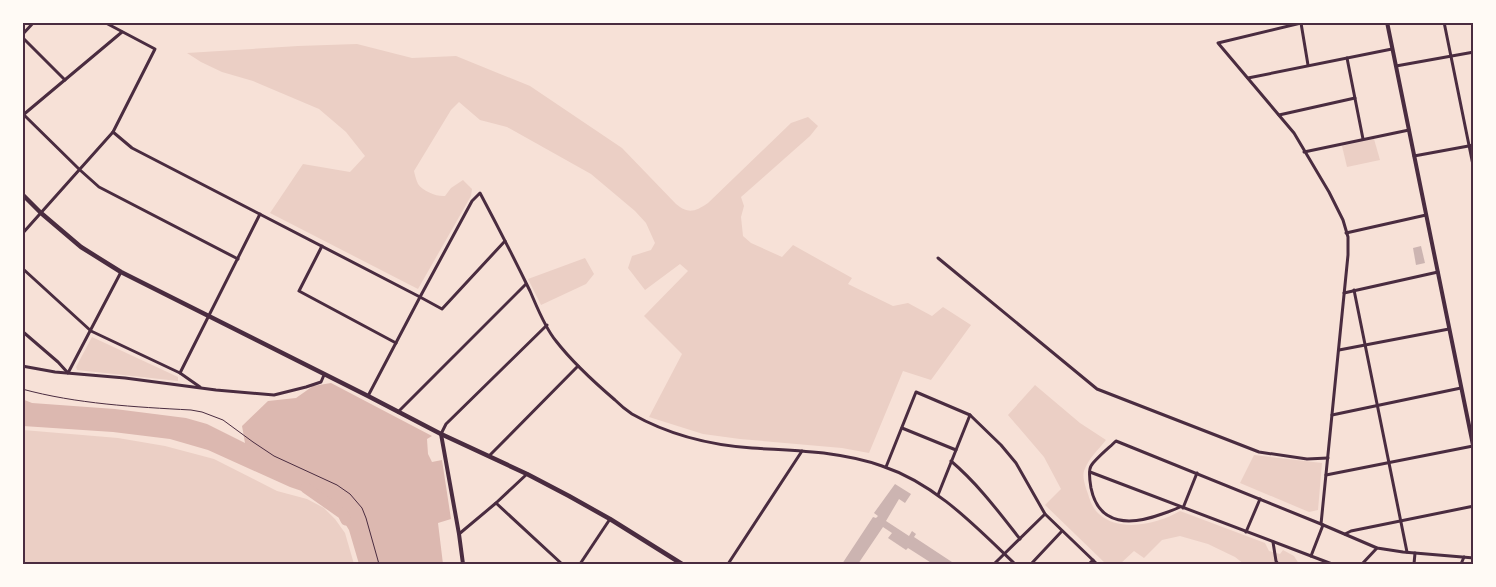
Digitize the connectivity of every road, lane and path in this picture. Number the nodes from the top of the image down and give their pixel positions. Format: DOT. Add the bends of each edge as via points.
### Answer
graph roads {
  1 [pos="34,22"];
  2 [pos="104,22"];
  3 [pos="1387,22"];
  4 [pos="1444,22"];
  5 [pos="122,32"];
  6 [pos="22,36"];
  7 [pos="1392,49"];
  8 [pos="1474,52"];
  9 [pos="1451,56"];
  10 [pos="1346,58"];
  11 [pos="1308,65"];
  12 [pos="1396,66"];
  13 [pos="1248,78"];
  14 [pos="64,80"];
  15 [pos="1354,98"];
  16 [pos="23,114"];
  17 [pos="1279,115"];
  18 [pos="1410,130"];
  19 [pos="113,132"];
  20 [pos="1363,140"];
  21 [pos="1474,145"];
  22 [pos="1468,146"];
  23 [pos="1304,152"];
  24 [pos="1414,156"];
  25 [pos="80,170"];
  26 [pos="1474,170"];
  27 [pos="22,194"];
  28 [pos="42,213"];
  29 [pos="260,214"];
  30 [pos="1426,215"];
  31 [pos="1346,233"];
  32 [pos="22,234"];
  33 [pos="505,241"];
  34 [pos="322,246"];
  35 [pos="938,258"];
  36 [pos="238,259"];
  37 [pos="22,268"];
  38 [pos="121,272"];
  39 [pos="1438,272"];
  40 [pos="526,284"];
  41 [pos="1354,290"];
  42 [pos="1344,293"];
  43 [pos="420,297"];
  44 [pos="209,316"];
  45 [pos="546,325"];
  46 [pos="1449,329"];
  47 [pos="22,331"];
  48 [pos="91,331"];
  49 [pos="396,342"];
  50 [pos="1365,345"];
  51 [pos="1339,350"];
  52 [pos="22,366"];
  53 [pos="578,366"];
  54 [pos="68,373"];
  55 [pos="180,373"];
  56 [pos="324,374"];
  57 [pos="201,388"];
  58 [pos="1461,388"];
  59 [pos="22,390"];
  60 [pos="368,396"];
  61 [pos="1378,406"];
  62 [pos="398,412"];
  63 [pos="970,415"];
  64 [pos="1332,416"];
  65 [pos="902,428"];
  66 [pos="441,434"];
  67 [pos="1473,448"];
  68 [pos="956,450"];
  69 [pos="802,451"];
  70 [pos="488,457"];
  71 [pos="1328,458"];
  72 [pos="951,461"];
  73 [pos="1389,464"];
  74 [pos="886,467"];
  75 [pos="1090,472"];
  76 [pos="1197,473"];
  77 [pos="527,474"];
  78 [pos="1326,476"];
  79 [pos="938,495"];
  80 [pos="1260,498"];
  81 [pos="496,503"];
  82 [pos="1474,506"];
  83 [pos="1181,507"];
  84 [pos="1045,514"];
  85 [pos="610,519"];
  86 [pos="1401,521"];
  87 [pos="1322,524"];
  88 [pos="1062,531"];
  89 [pos="1246,532"];
  90 [pos="459,534"];
  91 [pos="1345,534"];
  92 [pos="1020,539"];
  93 [pos="1273,542"];
  94 [pos="1377,548"];
  95 [pos="1407,552"];
  96 [pos="1415,553"];
  97 [pos="1004,554"];
  98 [pos="1311,556"];
  99 [pos="1464,557"];
  100 [pos="1474,558"];
  101 [pos="1093,560"];
  102 [pos="379,564"];
  103 [pos="463,564"];
  104 [pos="562,564"];
  105 [pos="580,564"];
  106 [pos="682,564"];
  107 [pos="728,564"];
  108 [pos="994,564"];
  109 [pos="1015,564"];
  110 [pos="1031,564"];
  111 [pos="1089,564"];
  112 [pos="1097,564"];
  113 [pos="1278,564"];
  114 [pos="1332,564"];
  115 [pos="1362,564"];
  116 [pos="1414,564"];
  117 [pos="1461,564"];
  1 -- 6 [label="street"];
  2 -- 5 [label="street"];
  3 -- 7 [label="street"];
  4 -- 9 [label="street"];
  5 -- 14 [label="street"];
  5 -- 19 [label="street" via="155,49"];
  6 -- 14 [label="street"];
  7 -- 10 [label="street"];
  7 -- 12 [label="street"];
  8 -- 9 [label="street"];
  9 -- 12 [label="street"];
  9 -- 22 [label="street"];
  10 -- 11 [label="street"];
  10 -- 15 [label="street"];
  11 -- 13 [label="street"];
  11 -- 13 [label="street" via="1301,23 1218,43"];
  12 -- 18 [label="street"];
  13 -- 17 [label="street"];
  14 -- 16 [label="street"];
  15 -- 17 [label="street"];
  15 -- 20 [label="street"];
  16 -- 25 [label="street"];
  17 -- 23 [label="street"];
  18 -- 20 [label="street"];
  18 -- 24 [label="street"];
  19 -- 25 [label="street"];
  19 -- 29 [label="street" via="132,148"];
  20 -- 23 [label="street"];
  21 -- 22 [label="street"];
  22 -- 24 [label="street"];
  22 -- 26 [label="street"];
  23 -- 31 [label="street" via="1343,220"];
  24 -- 30 [label="street"];
  25 -- 28 [label="street"];
  25 -- 36 [label="street" via="99,187"];
  27 -- 28 [label="main road"];
  28 -- 32 [label="street"];
  28 -- 38 [label="main road" via="81,247"];
  29 -- 34 [label="street"];
  29 -- 36 [label="street"];
  30 -- 31 [label="street"];
  30 -- 39 [label="street"];
  31 -- 42 [label="street" via="1348,255"];
  33 -- 40 [label="street"];
  33 -- 43 [label="street" via="442,309"];
  33 -- 43 [label="street" via="480,193 472,201"];
  34 -- 43 [label="street"];
  34 -- 49 [label="street" via="299,291"];
  35 -- 71 [label="street" via="1097,389 1260,452 1307,459"];
  36 -- 44 [label="street"];
  37 -- 48 [label="street"];
  38 -- 44 [label="main road"];
  38 -- 48 [label="street"];
  39 -- 41 [label="street"];
  39 -- 46 [label="street"];
  40 -- 45 [label="street"];
  40 -- 62 [label="street"];
  41 -- 42 [label="street"];
  41 -- 50 [label="street"];
  42 -- 51 [label="street"];
  43 -- 49 [label="street"];
  44 -- 55 [label="street"];
  44 -- 56 [label="main road"];
  45 -- 53 [label="street"];
  45 -- 66 [label="street" via="446,424"];
  46 -- 50 [label="street"];
  46 -- 58 [label="street"];
  47 -- 54 [label="street"];
  48 -- 54 [label="street"];
  48 -- 55 [label="street"];
  49 -- 60 [label="street"];
  50 -- 51 [label="street"];
  50 -- 61 [label="street"];
  51 -- 64 [label="street"];
  52 -- 54 [label="street"];
  53 -- 69 [label="street" via="630,413 677,435 709,443"];
  53 -- 70 [label="street"];
  54 -- 57 [label="street"];
  55 -- 57 [label="street"];
  56 -- 57 [label="street" via="321,382 274,395"];
  56 -- 60 [label="main road"];
  58 -- 61 [label="street"];
  58 -- 67 [label="street"];
  59 -- 102 [label="path" via="103,404 191,410 223,420 274,456 350,494 362,508"];
  60 -- 62 [label="main road"];
  61 -- 64 [label="street"];
  61 -- 73 [label="street"];
  62 -- 66 [label="main road"];
  63 -- 65 [label="street" via="916,392"];
  63 -- 68 [label="street"];
  63 -- 84 [label="street" via="1016,463"];
  64 -- 71 [label="street"];
  65 -- 68 [label="street"];
  65 -- 74 [label="street"];
  66 -- 70 [label="main road"];
  66 -- 90 [label="street"];
  67 -- 73 [label="street"];
  68 -- 72 [label="street"];
  69 -- 74 [label="street" via="856,457"];
  69 -- 107 [label="street"];
  70 -- 77 [label="main road"];
  71 -- 78 [label="street"];
  72 -- 79 [label="street"];
  72 -- 92 [label="street" via="987,497"];
  73 -- 78 [label="street"];
  73 -- 86 [label="street"];
  74 -- 79 [label="street"];
  75 -- 76 [label="street" via="1091,466 1116,441"];
  75 -- 83 [label="street"];
  75 -- 83 [label="street" via="1095,501 1106,516 1138,522"];
  76 -- 80 [label="street"];
  76 -- 83 [label="street"];
  77 -- 81 [label="street"];
  77 -- 85 [label="main road"];
  78 -- 87 [label="street"];
  79 -- 97 [label="street"];
  80 -- 87 [label="street"];
  80 -- 89 [label="street"];
  81 -- 90 [label="street"];
  81 -- 104 [label="street"];
  82 -- 86 [label="street"];
  83 -- 89 [label="street"];
  84 -- 88 [label="street"];
  84 -- 92 [label="street"];
  85 -- 105 [label="street"];
  85 -- 106 [label="main road"];
  86 -- 91 [label="street"];
  86 -- 95 [label="street"];
  87 -- 91 [label="street"];
  87 -- 98 [label="street"];
  88 -- 101 [label="street"];
  88 -- 110 [label="street"];
  89 -- 93 [label="street"];
  90 -- 103 [label="street"];
  91 -- 94 [label="street"];
  92 -- 97 [label="street"];
  93 -- 98 [label="street"];
  93 -- 113 [label="street"];
  94 -- 95 [label="street"];
  94 -- 115 [label="street"];
  95 -- 96 [label="street"];
  96 -- 99 [label="street"];
  96 -- 116 [label="street"];
  97 -- 108 [label="street"];
  97 -- 109 [label="street"];
  98 -- 114 [label="street"];
  99 -- 100 [label="street"];
  99 -- 117 [label="street"];
  101 -- 111 [label="street"];
  101 -- 112 [label="street"];
}
